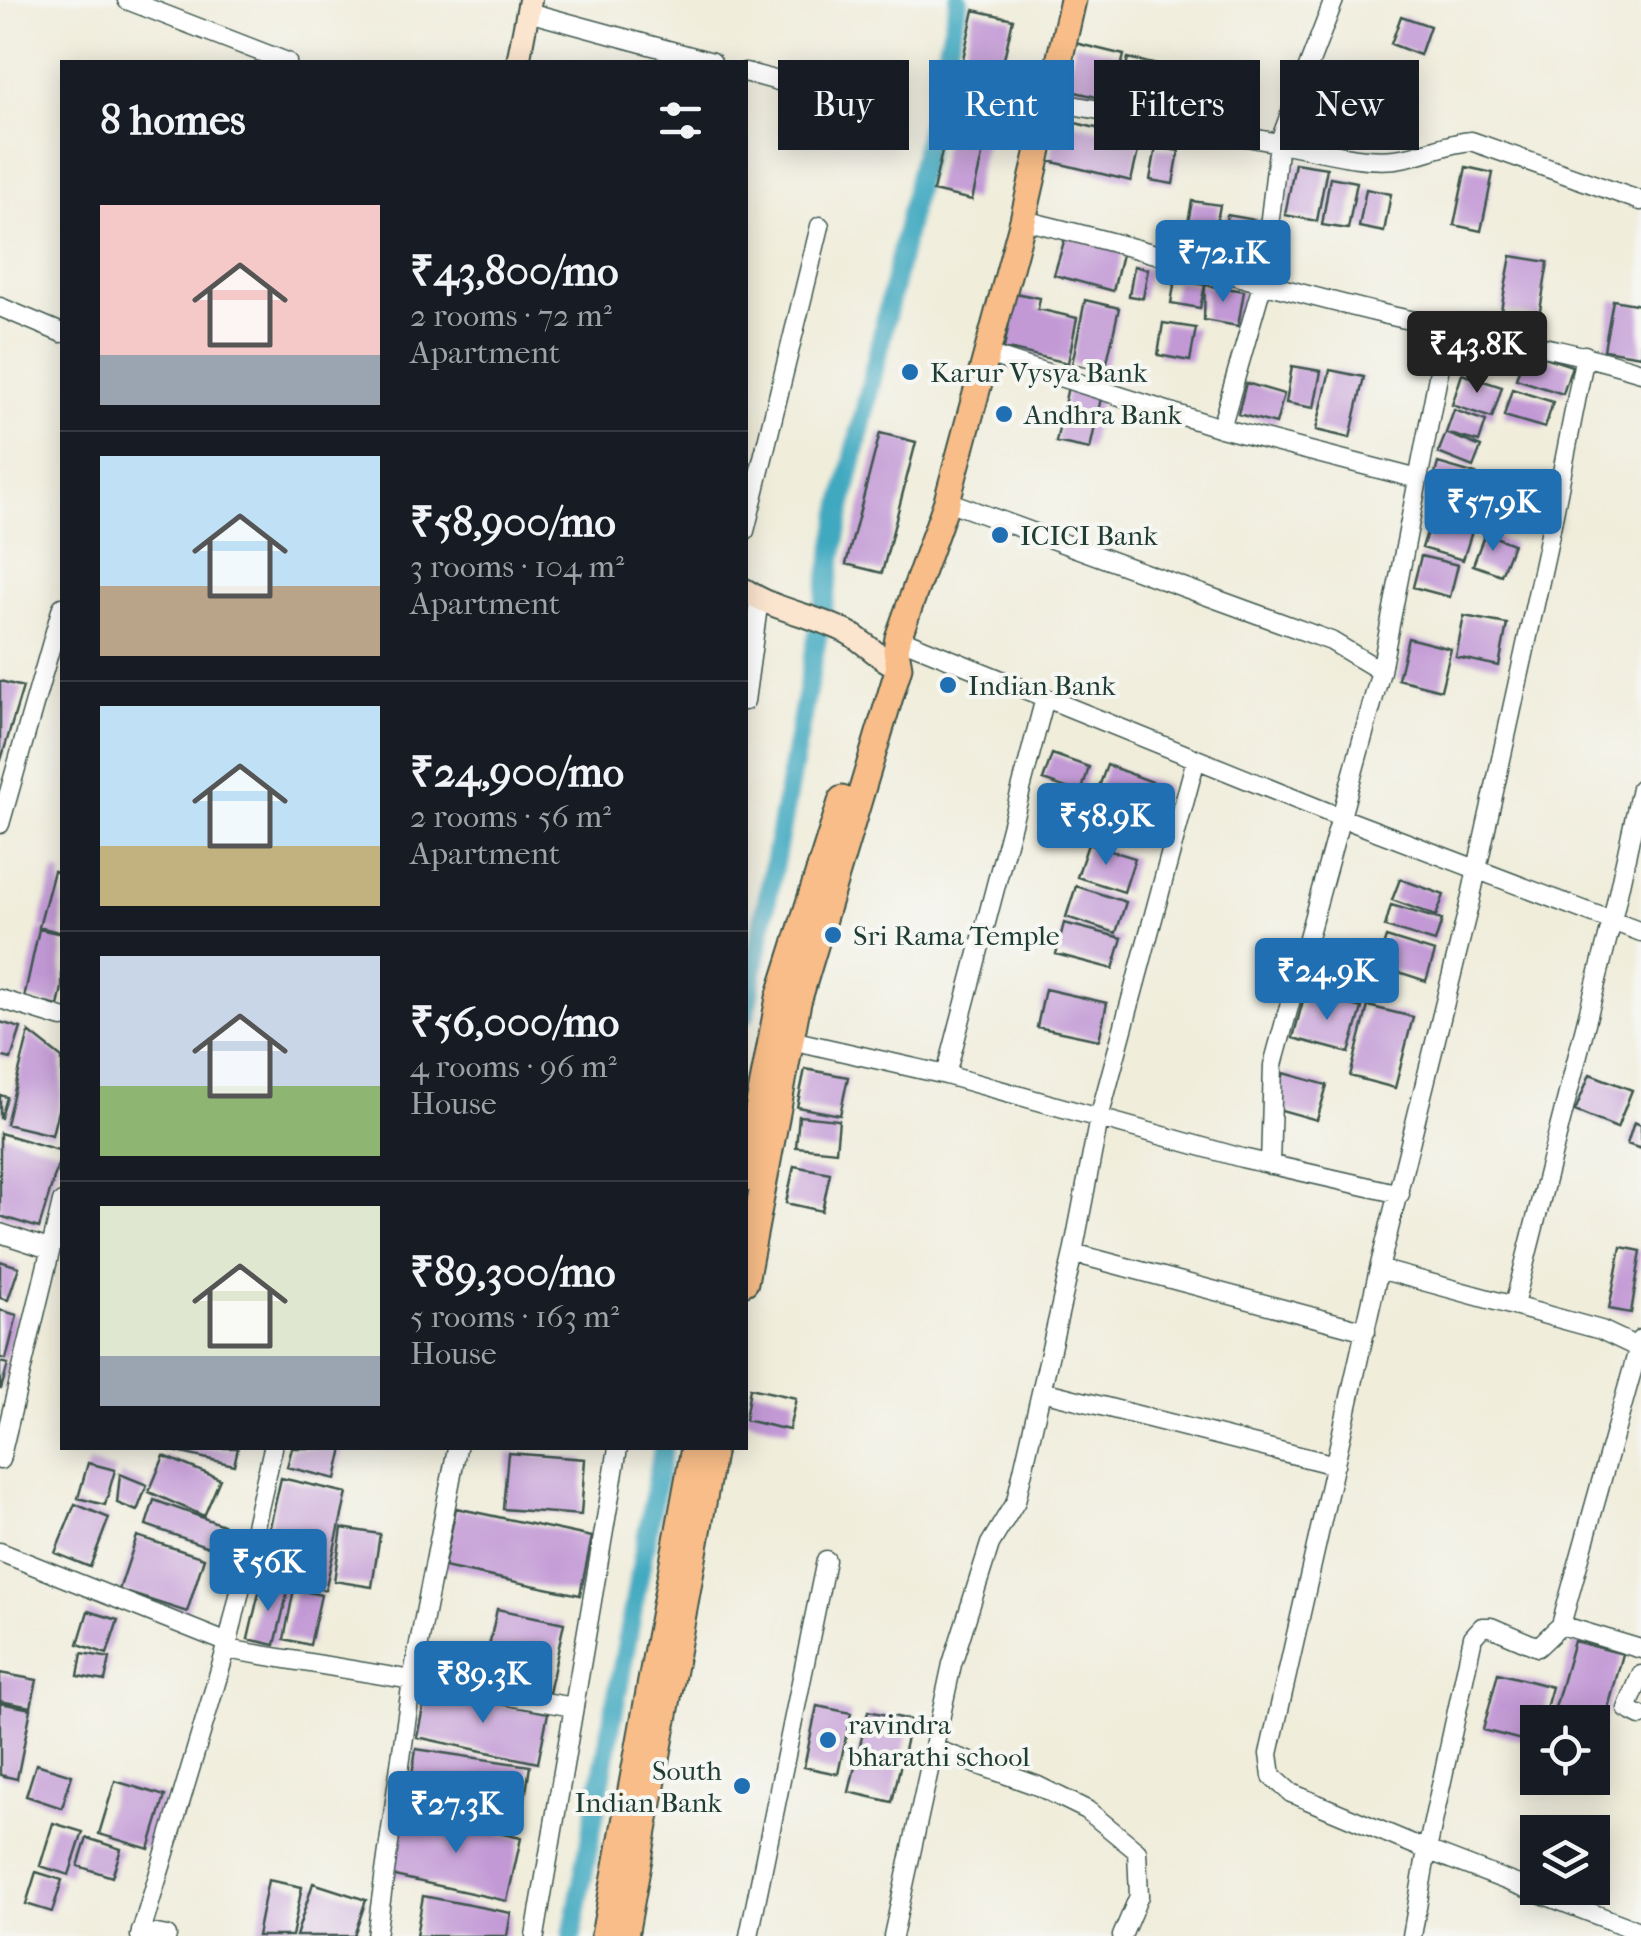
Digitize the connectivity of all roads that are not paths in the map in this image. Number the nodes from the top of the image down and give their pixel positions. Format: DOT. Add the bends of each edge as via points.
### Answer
graph roads {
  1 [pos="127,0"];
  2 [pos="1073,0"];
  3 [pos="1334,0"];
  4 [pos="529,6"];
  5 [pos="283,60"];
  6 [pos="518,60"];
  7 [pos="705,60"];
  8 [pos="1059,60"];
  9 [pos="748,73"];
  10 [pos="778,81"];
  11 [pos="1074,105"];
  12 [pos="1279,143"];
  13 [pos="1039,150"];
  14 [pos="1641,201"];
  15 [pos="1023,220"];
  16 [pos="820,226"];
  17 [pos="1262,285"];
  18 [pos="0,307"];
  19 [pos="1448,330"];
  20 [pos="60,332"];
  21 [pos="987,354"];
  22 [pos="1585,355"];
  23 [pos="1641,372"];
  24 [pos="1221,428"];
  25 [pos="1418,479"];
  26 [pos="947,501"];
  27 [pos="748,519"];
  28 [pos="752,594"];
  29 [pos="60,614"];
  30 [pos="894,654"];
  31 [pos="748,655"];
  32 [pos="1381,671"];
  33 [pos="1045,698"];
  34 [pos="1196,759"];
  35 [pos="1641,788"];
  36 [pos="1,818"];
  37 [pos="1342,818"];
  38 [pos="1476,870"];
  39 [pos="1612,922"];
  40 [pos="1641,932"];
  41 [pos="0,999"];
  42 [pos="60,1017"];
  43 [pos="782,1038"];
  44 [pos="946,1075"];
  45 [pos="1099,1118"];
  46 [pos="1270,1165"];
  47 [pos="748,1168"];
  48 [pos="1400,1194"];
  49 [pos="60,1210"];
  50 [pos="0,1234"];
  51 [pos="50,1248"];
  52 [pos="1073,1252"];
  53 [pos="748,1262"];
  54 [pos="1378,1269"];
  55 [pos="1514,1305"];
  56 [pos="1366,1331"];
  57 [pos="1640,1345"];
  58 [pos="1042,1391"];
  59 [pos="273,1450"];
  60 [pos="458,1450"];
  61 [pos="613,1450"];
  62 [pos="694,1450"];
  63 [pos="713,1450"];
  64 [pos="0,1460"];
  65 [pos="1335,1464"];
  66 [pos="0,1552"];
  67 [pos="826,1560"];
  68 [pos="678,1587"];
  69 [pos="1561,1624"];
  70 [pos="227,1646"];
  71 [pos="1641,1648"];
  72 [pos="1641,1675"];
  73 [pos="412,1680"];
  74 [pos="574,1707"];
  75 [pos="1641,1716"];
  76 [pos="934,1749"];
  77 [pos="1427,1850"];
  78 [pos="1641,1932"];
  79 [pos="141,1933"];
  80 [pos="167,1936"];
  81 [pos="376,1936"];
  82 [pos="535,1936"];
  83 [pos="604,1936"];
  84 [pos="625,1936"];
  85 [pos="749,1936"];
  86 [pos="894,1936"];
  87 [pos="1122,1936"];
  88 [pos="1412,1936"];
  1 -- 5 [label="street"];
  2 -- 8 [label="main road"];
  3 -- 12 [label="street"];
  4 -- 6 [label="main road"];
  4 -- 7 [label="street"];
  9 -- 10 [label="street"];
  11 -- 12 [label="street"];
  12 -- 14 [label="street" via="1390,159 1472,141"];
  12 -- 17 [label="street"];
  13 -- 15 [label="main road"];
  15 -- 17 [label="street"];
  15 -- 21 [label="main road"];
  16 -- 27 [label="street"];
  17 -- 19 [label="street"];
  17 -- 24 [label="street"];
  18 -- 20 [label="street"];
  19 -- 22 [label="street"];
  19 -- 25 [label="street"];
  21 -- 24 [label="street"];
  21 -- 26 [label="main road"];
  22 -- 23 [label="street"];
  22 -- 38 [label="street"];
  24 -- 25 [label="street"];
  25 -- 32 [label="street"];
  26 -- 30 [label="main road"];
  26 -- 32 [label="street" via="1331,641"];
  28 -- 30 [label="main road"];
  28 -- 31 [label="street"];
  29 -- 36 [label="street"];
  30 -- 33 [label="street"];
  30 -- 43 [label="main road" via="798,1002"];
  32 -- 37 [label="street"];
  33 -- 34 [label="street"];
  33 -- 44 [label="street"];
  34 -- 37 [label="street"];
  34 -- 45 [label="street"];
  35 -- 39 [label="street"];
  37 -- 38 [label="street"];
  37 -- 46 [label="street" via="1273,1065"];
  38 -- 39 [label="street"];
  38 -- 48 [label="street"];
  39 -- 40 [label="street"];
  39 -- 55 [label="street"];
  41 -- 42 [label="street"];
  43 -- 44 [label="street"];
  43 -- 47 [label="main road"];
  43 -- 53 [label="main road"];
  44 -- 45 [label="street"];
  45 -- 46 [label="street"];
  45 -- 52 [label="street"];
  46 -- 48 [label="street"];
  48 -- 54 [label="street"];
  49 -- 51 [label="street"];
  50 -- 51 [label="street"];
  51 -- 64 [label="street"];
  52 -- 56 [label="street"];
  52 -- 58 [label="street"];
  54 -- 55 [label="street"];
  54 -- 56 [label="street"];
  55 -- 57 [label="street"];
  56 -- 65 [label="street"];
  57 -- 69 [label="street"];
  58 -- 65 [label="street"];
  58 -- 76 [label="street" via="1016,1501 990,1544 952,1664"];
  59 -- 70 [label="street"];
  60 -- 73 [label="street"];
  61 -- 74 [label="street"];
  62 -- 68 [label="main road"];
  63 -- 68 [label="main road"];
  65 -- 77 [label="street" via="1269,1754 1272,1776 1291,1793"];
  66 -- 70 [label="street"];
  67 -- 85 [label="street"];
  68 -- 83 [label="main road"];
  68 -- 84 [label="main road"];
  69 -- 71 [label="street"];
  69 -- 77 [label="street" via="1538,1647 1490,1627 1472,1637"];
  70 -- 73 [label="street"];
  70 -- 79 [label="street"];
  72 -- 75 [label="street" via="1627,1710"];
  73 -- 74 [label="street"];
  73 -- 81 [label="street"];
  74 -- 82 [label="street"];
  76 -- 86 [label="street"];
  76 -- 87 [label="street" via="1087,1810 1137,1852 1138,1896"];
  77 -- 78 [label="street"];
  77 -- 88 [label="street"];
  79 -- 80 [label="street"];
}
